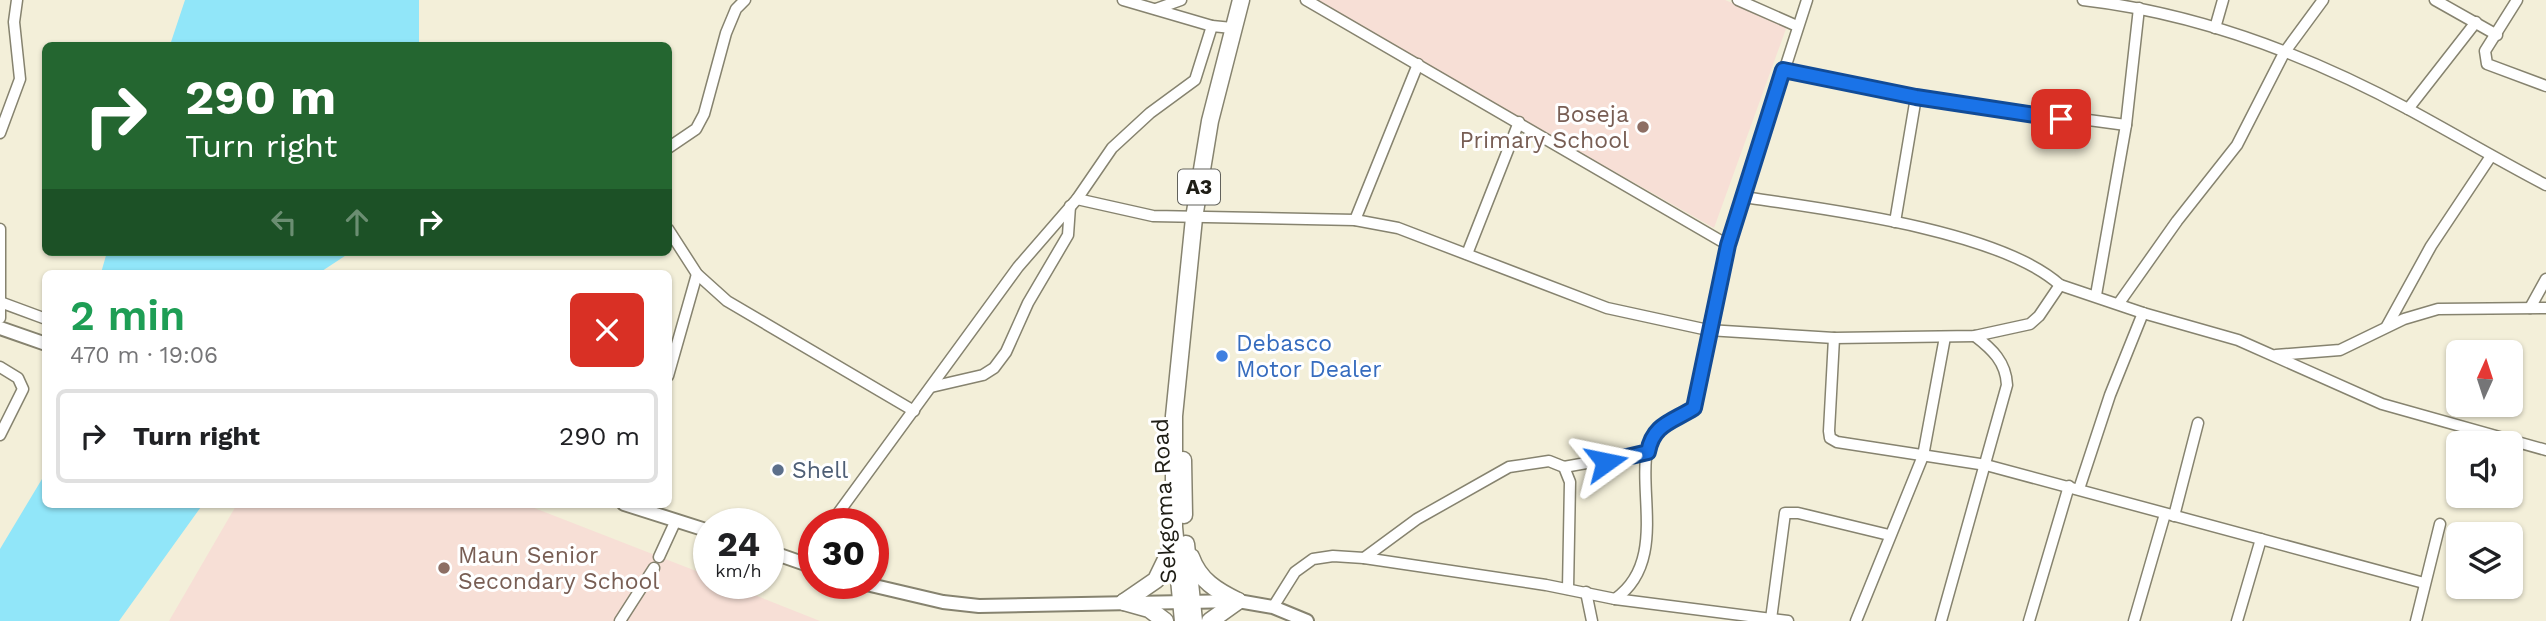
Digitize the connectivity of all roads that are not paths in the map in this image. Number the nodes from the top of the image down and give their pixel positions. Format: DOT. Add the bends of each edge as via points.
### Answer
graph roads {
  1 [pos="17,0"];
  2 [pos="745,0"];
  3 [pos="1123,0"];
  4 [pos="1181,0"];
  5 [pos="1241,0"];
  6 [pos="1306,0"];
  7 [pos="1738,0"];
  8 [pos="1807,0"];
  9 [pos="2083,0"];
  10 [pos="2223,0"];
  11 [pos="2323,0"];
  12 [pos="2435,0"];
  13 [pos="2517,0"];
  14 [pos="2115,2"];
  15 [pos="736,5"];
  16 [pos="2139,8"];
  17 [pos="1156,9"];
  18 [pos="2476,22"];
  19 [pos="1212,26"];
  20 [pos="1797,26"];
  21 [pos="1232,28"];
  22 [pos="2215,28"];
  23 [pos="2497,35"];
  24 [pos="2284,53"];
  25 [pos="1418,64"];
  26 [pos="1783,70"];
  27 [pos="2546,86"];
  28 [pos="1916,97"];
  29 [pos="2409,109"];
  30 [pos="1519,122"];
  31 [pos="2126,125"];
  32 [pos="0,134"];
  33 [pos="672,145"];
  34 [pos="2491,156"];
  35 [pos="2546,185"];
  36 [pos="1743,198"];
  37 [pos="1074,202"];
  38 [pos="1194,218"];
  39 [pos="1355,220"];
  40 [pos="1895,222"];
  41 [pos="0,229"];
  42 [pos="672,235"];
  43 [pos="1728,245"];
  44 [pos="1467,254"];
  45 [pos="697,274"];
  46 [pos="2546,279"];
  47 [pos="2060,285"];
  48 [pos="2096,295"];
  49 [pos="1,303"];
  50 [pos="2119,303"];
  51 [pos="2530,308"];
  52 [pos="2546,308"];
  53 [pos="2143,313"];
  54 [pos="0,318"];
  55 [pos="42,318"];
  56 [pos="0,328"];
  57 [pos="2387,328"];
  58 [pos="1708,330"];
  59 [pos="1975,336"];
  60 [pos="1945,337"];
  61 [pos="1834,338"];
  62 [pos="42,343"];
  63 [pos="2276,355"];
  64 [pos="672,362"];
  65 [pos="0,368"];
  66 [pos="931,387"];
  67 [pos="914,411"];
  68 [pos="2197,423"];
  69 [pos="0,435"];
  70 [pos="2546,450"];
  71 [pos="1648,452"];
  72 [pos="1923,456"];
  73 [pos="1986,466"];
  74 [pos="1564,467"];
  75 [pos="2074,488"];
  76 [pos="638,508"];
  77 [pos="842,508"];
  78 [pos="2170,515"];
  79 [pos="676,520"];
  80 [pos="2440,524"];
  81 [pos="693,526"];
  82 [pos="1889,535"];
  83 [pos="1180,539"];
  84 [pos="2261,539"];
  85 [pos="659,557"];
  86 [pos="1364,558"];
  87 [pos="654,568"];
  88 [pos="2424,583"];
  89 [pos="889,589"];
  90 [pos="1568,589"];
  91 [pos="1586,592"];
  92 [pos="1615,599"];
  93 [pos="1238,601"];
  94 [pos="1124,602"];
  95 [pos="1187,602"];
  96 [pos="1273,607"];
  97 [pos="1771,619"];
  98 [pos="620,621"];
  99 [pos="1165,621"];
  100 [pos="1183,621"];
  101 [pos="1195,621"];
  102 [pos="1210,621"];
  103 [pos="1307,621"];
  104 [pos="1592,621"];
  105 [pos="1787,621"];
  106 [pos="1856,621"];
  107 [pos="1941,621"];
  108 [pos="2029,621"];
  109 [pos="2134,621"];
  110 [pos="2237,621"];
  111 [pos="2416,621"];
  1 -- 32 [label="street" via="14,22 20,79"];
  2 -- 15 [label="street"];
  3 -- 17 [label="street"];
  4 -- 17 [label="street"];
  5 -- 21 [label="highway, Sekgoma Road / A3"];
  6 -- 25 [label="street"];
  7 -- 20 [label="street"];
  8 -- 20 [label="street"];
  9 -- 14 [label="street"];
  10 -- 22 [label="street"];
  11 -- 24 [label="street"];
  12 -- 18 [label="street"];
  13 -- 23 [label="street"];
  14 -- 16 [label="street"];
  15 -- 33 [label="street" via="704,114 696,129"];
  16 -- 22 [label="street"];
  16 -- 31 [label="street"];
  17 -- 19 [label="street"];
  18 -- 23 [label="street"];
  18 -- 29 [label="street"];
  19 -- 21 [label="street"];
  19 -- 37 [label="street" via="1195,80 1128,132"];
  20 -- 26 [label="street"];
  21 -- 38 [label="highway, Sekgoma Road / A3"];
  22 -- 24 [label="street"];
  23 -- 27 [label="street" via="2485,51 2487,64"];
  24 -- 29 [label="street"];
  24 -- 50 [label="street" via="2237,145"];
  25 -- 30 [label="street"];
  25 -- 39 [label="street"];
  26 -- 28 [label="street"];
  26 -- 36 [label="street"];
  28 -- 31 [label="street"];
  28 -- 40 [label="street"];
  29 -- 34 [label="street"];
  30 -- 43 [label="street"];
  30 -- 44 [label="street"];
  31 -- 48 [label="street"];
  34 -- 35 [label="street"];
  34 -- 57 [label="street" via="2431,246"];
  36 -- 40 [label="street"];
  36 -- 43 [label="street"];
  37 -- 38 [label="street"];
  37 -- 66 [label="street" via="1018,267"];
  37 -- 66 [label="street" via="1068,235 994,368 983,375"];
  38 -- 39 [label="street"];
  38 -- 83 [label="highway, Sekgoma Road / A3" via="1174,416"];
  39 -- 44 [label="street" via="1398,228"];
  40 -- 47 [label="street" via="2033,263"];
  41 -- 49 [label="street"];
  42 -- 45 [label="street"];
  43 -- 58 [label="street"];
  44 -- 58 [label="street" via="1607,307"];
  45 -- 64 [label="street"];
  45 -- 67 [label="street" via="727,301"];
  46 -- 51 [label="street"];
  47 -- 48 [label="street"];
  47 -- 59 [label="street" via="2030,324"];
  48 -- 50 [label="street"];
  49 -- 54 [label="street"];
  49 -- 55 [label="street"];
  50 -- 53 [label="street"];
  51 -- 52 [label="street"];
  51 -- 57 [label="street" via="2438,309"];
  53 -- 63 [label="street"];
  53 -- 75 [label="street"];
  56 -- 62 [label="street"];
  57 -- 63 [label="street" via="2340,350"];
  58 -- 61 [label="street"];
  58 -- 71 [label="street" via="1694,408 1663,423 1650,440"];
  59 -- 60 [label="street"];
  59 -- 73 [label="street" via="2007,372"];
  60 -- 61 [label="street"];
  60 -- 72 [label="street"];
  61 -- 72 [label="street" via="1830,438"];
  63 -- 70 [label="street" via="2382,404"];
  65 -- 69 [label="street" via="18,378 23,389"];
  66 -- 67 [label="street"];
  67 -- 77 [label="street"];
  68 -- 78 [label="street"];
  71 -- 74 [label="street"];
  71 -- 92 [label="street" via="1646,543 1630,585"];
  72 -- 73 [label="street"];
  72 -- 82 [label="street"];
  73 -- 75 [label="street"];
  73 -- 107 [label="street"];
  74 -- 86 [label="street" via="1549,461 1508,467 1418,519"];
  74 -- 90 [label="street" via="1570,482"];
  75 -- 78 [label="street"];
  75 -- 108 [label="street"];
  76 -- 79 [label="street"];
  78 -- 84 [label="street"];
  78 -- 109 [label="street"];
  79 -- 81 [label="street"];
  79 -- 85 [label="street"];
  80 -- 88 [label="street"];
  82 -- 97 [label="street" via="1786,513"];
  82 -- 106 [label="street"];
  83 -- 93 [label="highway" via="1198,573 1219,592"];
  83 -- 94 [label="highway" via="1156,580"];
  83 -- 95 [label="highway, Sekgoma Road / A3"];
  84 -- 88 [label="street"];
  84 -- 110 [label="street"];
  86 -- 90 [label="street"];
  86 -- 96 [label="street" via="1313,559 1295,572"];
  87 -- 98 [label="street"];
  88 -- 111 [label="street"];
  89 -- 94 [label="street" via="979,606"];
  90 -- 91 [label="street"];
  91 -- 92 [label="street"];
  91 -- 104 [label="street"];
  92 -- 97 [label="street"];
  93 -- 95 [label="street"];
  93 -- 96 [label="street"];
  93 -- 102 [label="highway"];
  94 -- 95 [label="street"];
  94 -- 99 [label="highway" via="1149,609"];
  95 -- 100 [label="highway, Sekgoma Road / A3"];
  95 -- 101 [label="highway, Sekgoma Road / A3"];
  96 -- 103 [label="street"];
  97 -- 105 [label="street"];
}
